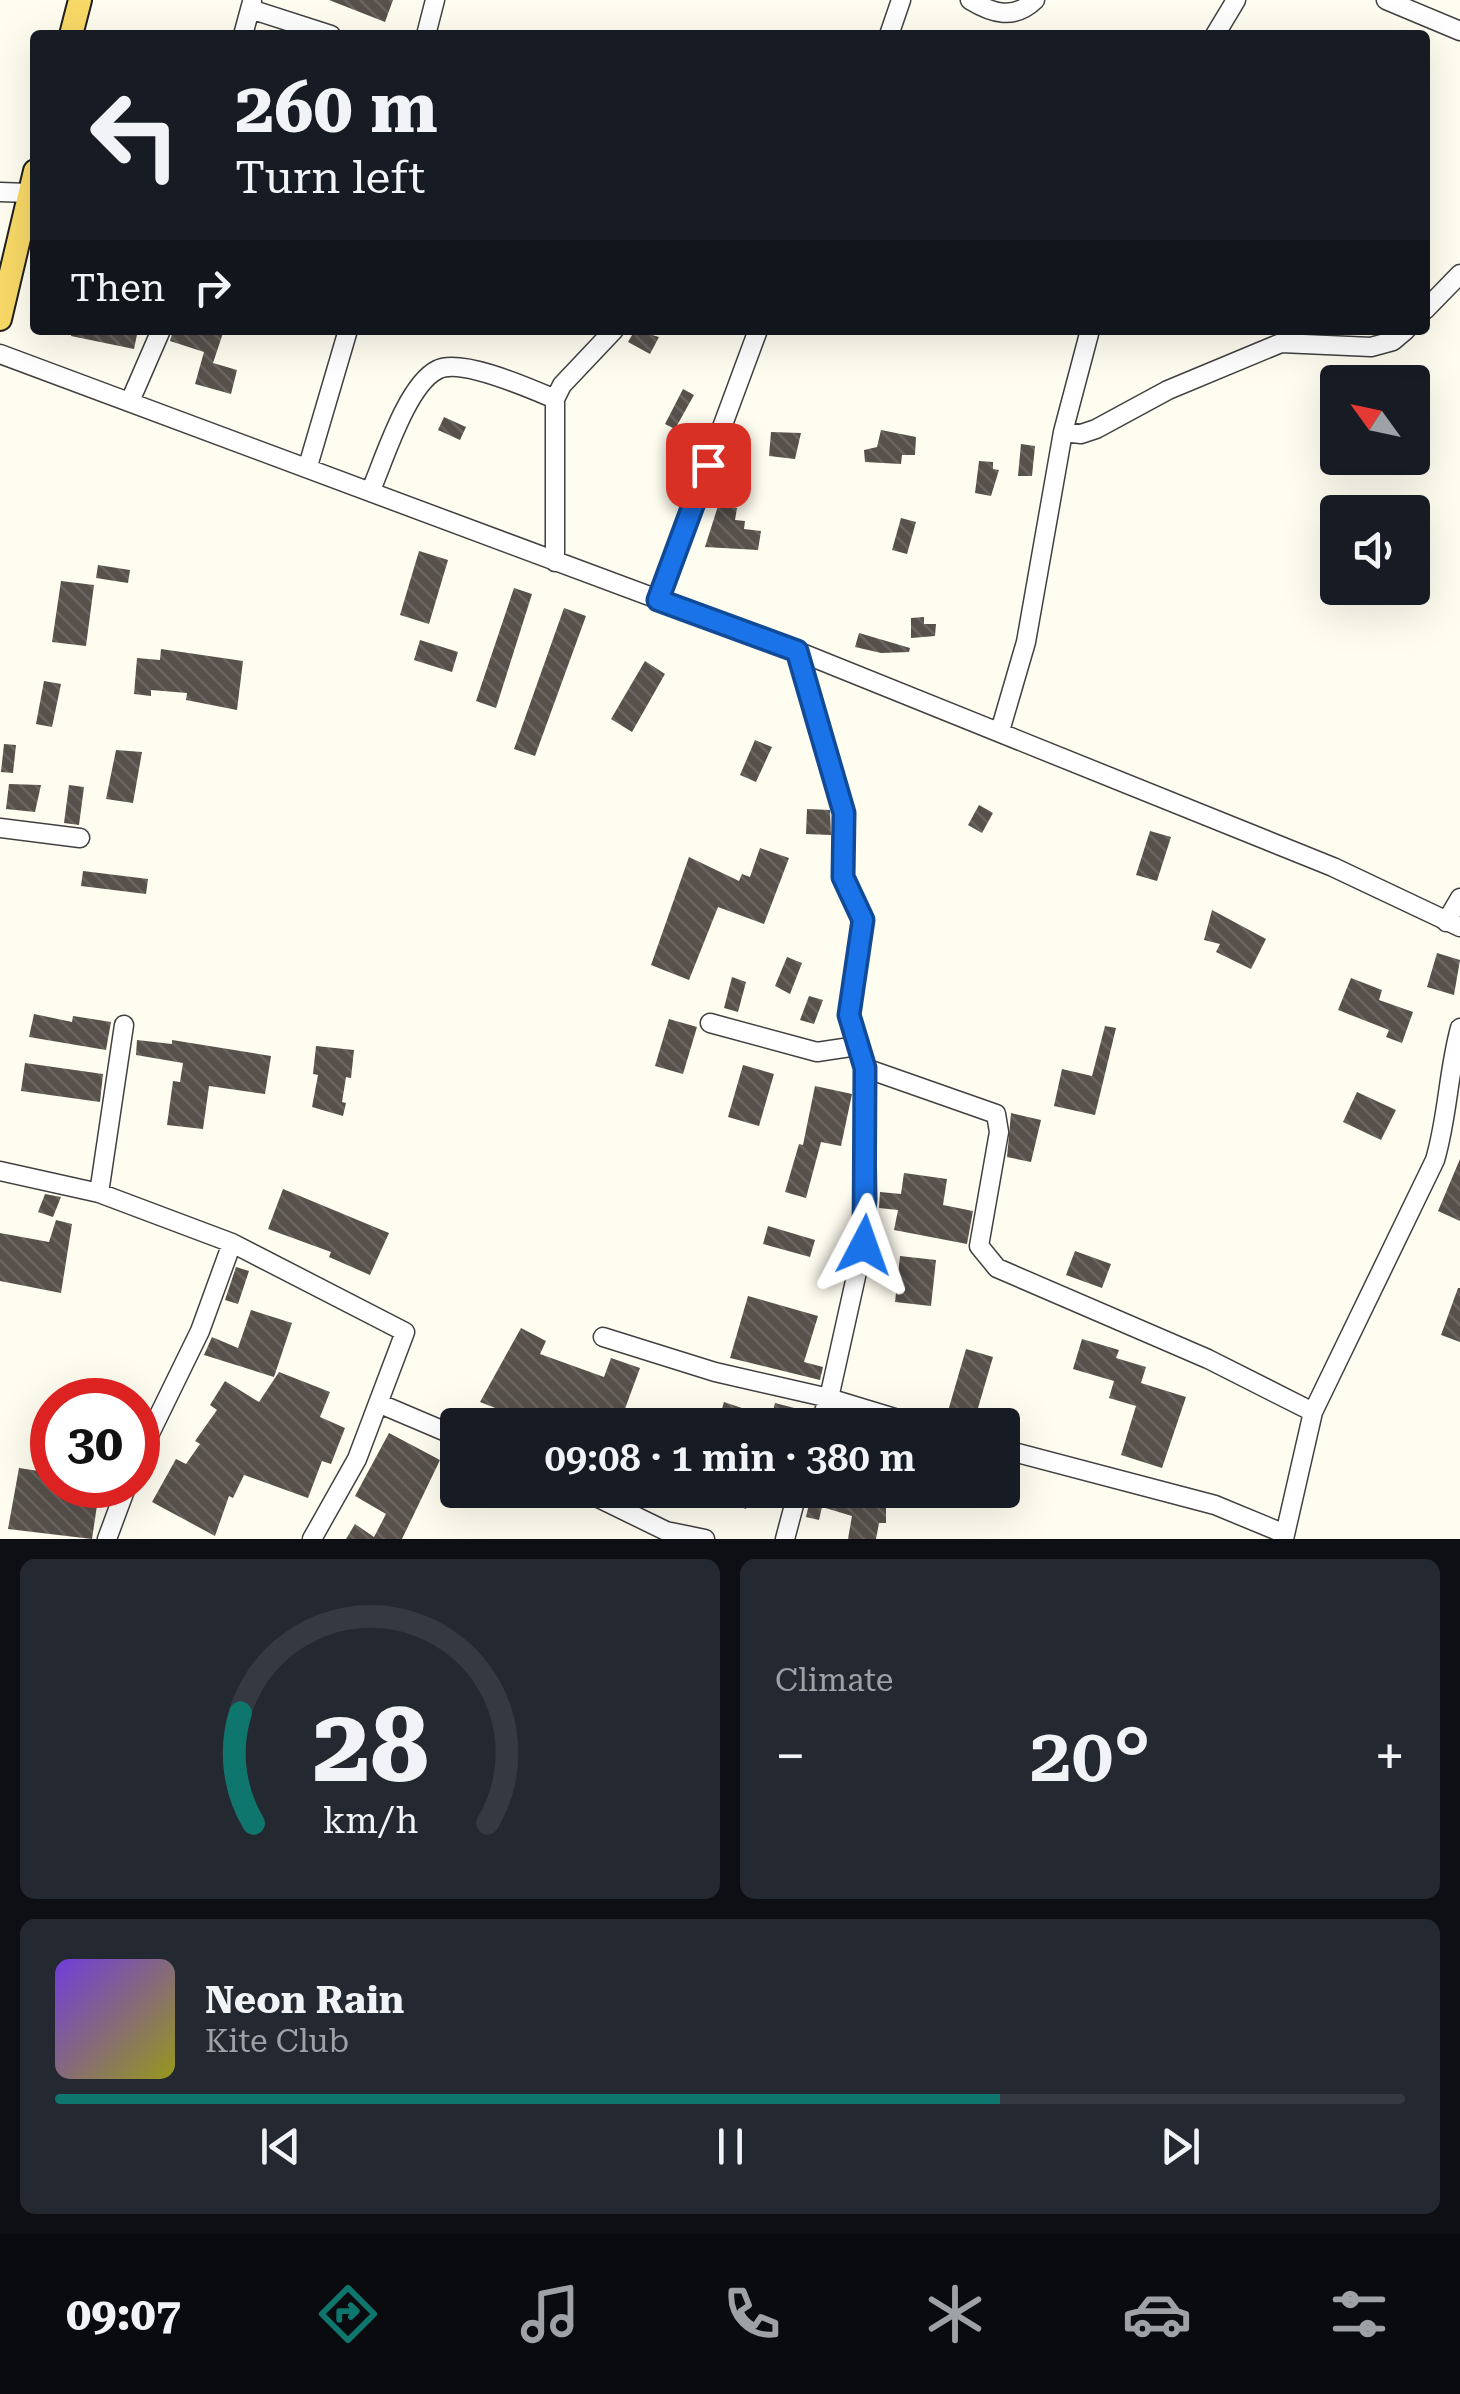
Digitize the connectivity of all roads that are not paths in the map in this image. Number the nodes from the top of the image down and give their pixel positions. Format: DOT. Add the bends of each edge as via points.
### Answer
graph roads {
  1 [pos="80,0"];
  2 [pos="435,0"];
  3 [pos="915,0"];
  4 [pos="970,0"];
  5 [pos="1035,0"];
  6 [pos="1236,0"];
  7 [pos="1386,0"];
  8 [pos="251,4"];
  9 [pos="899,7"];
  10 [pos="71,30"];
  11 [pos="244,30"];
  12 [pos="318,30"];
  13 [pos="427,30"];
  14 [pos="1217,30"];
  15 [pos="1460,32"];
  16 [pos="30,183"];
  17 [pos="30,191"];
  18 [pos="0,192"];
  19 [pos="1460,274"];
  20 [pos="1430,305"];
  21 [pos="0,319"];
  22 [pos="159,335"];
  23 [pos="347,335"];
  24 [pos="609,335"];
  25 [pos="756,335"];
  26 [pos="1089,335"];
  27 [pos="1400,335"];
  28 [pos="0,354"];
  29 [pos="555,399"];
  30 [pos="132,400"];
  31 [pos="1064,432"];
  32 [pos="308,466"];
  33 [pos="371,490"];
  34 [pos="555,562"];
  35 [pos="658,600"];
  36 [pos="797,651"];
  37 [pos="1000,732"];
  38 [pos="0,828"];
  39 [pos="80,838"];
  40 [pos="1460,898"];
  41 [pos="1453,925"];
  42 [pos="710,1023"];
  43 [pos="124,1025"];
  44 [pos="1460,1028"];
  45 [pos="857,1046"];
  46 [pos="865,1068"];
  47 [pos="1455,1079"];
  48 [pos="1454,1115"];
  49 [pos="0,1171"];
  50 [pos="98,1193"];
  51 [pos="232,1243"];
  52 [pos="603,1337"];
  53 [pos="829,1398"];
  54 [pos="378,1403"];
  55 [pos="825,1408"];
  56 [pos="862,1408"];
  57 [pos="1314,1412"];
  58 [pos="160,1413"];
  59 [pos="440,1429"];
  60 [pos="1020,1453"];
  61 [pos="118,1508"];
  62 [pos="619,1508"];
  63 [pos="793,1508"];
  64 [pos="1284,1537"];
  65 [pos="107,1539"];
  66 [pos="312,1539"];
  67 [pos="705,1539"];
  68 [pos="785,1539"];
  1 -- 10 [label="main road"];
  2 -- 13 [label="street"];
  3 -- 9 [label="street"];
  4 -- 5 [label="street" via="1003,14 1023,11"];
  6 -- 14 [label="street"];
  7 -- 15 [label="street"];
  8 -- 11 [label="street"];
  8 -- 12 [label="street"];
  16 -- 18 [label="street"];
  17 -- 21 [label="main road"];
  19 -- 20 [label="street"];
  22 -- 30 [label="street"];
  23 -- 32 [label="street"];
  24 -- 29 [label="street"];
  25 -- 35 [label="street"];
  26 -- 31 [label="street"];
  27 -- 31 [label="street" via="1370,347 1281,343 1168,390 1096,429"];
  28 -- 30 [label="street"];
  29 -- 33 [label="street" via="511,380 450,366 436,370 404,413"];
  29 -- 34 [label="street"];
  30 -- 32 [label="street"];
  31 -- 37 [label="street" via="1026,642"];
  32 -- 33 [label="street"];
  33 -- 34 [label="street"];
  34 -- 35 [label="street"];
  35 -- 36 [label="street"];
  36 -- 37 [label="street"];
  36 -- 45 [label="street" via="844,813 843,877 863,920 849,998"];
  37 -- 41 [label="street" via="1333,868"];
  38 -- 39 [label="street"];
  40 -- 41 [label="street"];
  42 -- 45 [label="street" via="807,1050"];
  43 -- 50 [label="street"];
  44 -- 47 [label="street"];
  45 -- 46 [label="street"];
  46 -- 53 [label="street" via="864,1245"];
  46 -- 57 [label="street" via="996,1114 999,1132 978,1246 997,1268"];
  47 -- 48 [label="street"];
  48 -- 57 [label="street"];
  49 -- 50 [label="street"];
  50 -- 51 [label="street"];
  51 -- 54 [label="street" via="403,1328 402,1347"];
  51 -- 58 [label="street"];
  52 -- 53 [label="street"];
  53 -- 55 [label="street"];
  53 -- 56 [label="street"];
  54 -- 59 [label="street"];
  54 -- 66 [label="street" via="356,1460"];
  57 -- 64 [label="street"];
  60 -- 64 [label="street" via="1216,1506"];
  61 -- 65 [label="street"];
  62 -- 67 [label="street" via="666,1531"];
  63 -- 68 [label="street"];
}
